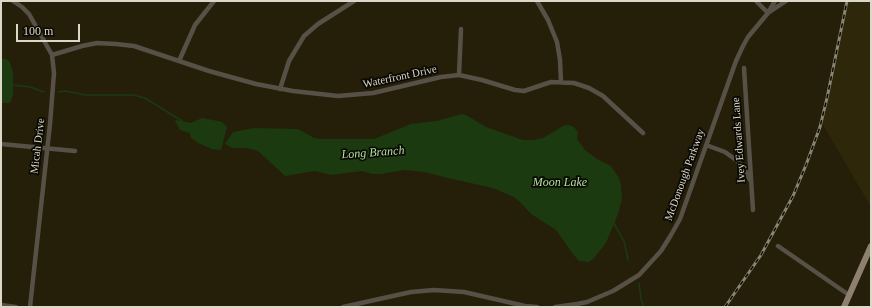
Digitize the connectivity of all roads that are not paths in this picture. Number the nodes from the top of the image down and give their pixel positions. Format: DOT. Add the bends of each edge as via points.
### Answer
graph roads {
  1 [pos="13,1"];
  2 [pos="214,1"];
  3 [pos="354,1"];
  4 [pos="537,1"];
  5 [pos="756,1"];
  6 [pos="775,1"];
  7 [pos="786,1"];
  8 [pos="768,13"];
  9 [pos="461,29"];
  10 [pos="52,55"];
  11 [pos="179,61"];
  12 [pos="744,68"];
  13 [pos="459,75"];
  14 [pos="561,82"];
  15 [pos="280,89"];
  16 [pos="643,133"];
  17 [pos="1,144"];
  18 [pos="706,145"];
  19 [pos="47,148"];
  20 [pos="75,152"];
  21 [pos="751,183"];
  22 [pos="753,210"];
  23 [pos="778,246"];
  24 [pos="871,246"];
  25 [pos="850,295"];
  26 [pos="1,305"];
  27 [pos="16,307"];
  28 [pos="30,307"];
  29 [pos="343,307"];
  30 [pos="537,307"];
  31 [pos="555,307"];
  32 [pos="844,307"];
  1 -- 10 [label="street, Micah Drive" via="29,14"];
  2 -- 11 [label="street" via="195,25"];
  3 -- 15 [label="street" via="304,36 289,61"];
  4 -- 14 [label="street" via="556,42"];
  5 -- 8 [label="street"];
  6 -- 8 [label="street"];
  7 -- 8 [label="street, McDonough Parkway"];
  8 -- 18 [label="street, McDonough Parkway" via="743,46"];
  9 -- 13 [label="street"];
  10 -- 11 [label="street, Waterfront Drive" via="82,46 116,44 134,46"];
  10 -- 19 [label="street, Micah Drive" via="54,73"];
  11 -- 15 [label="street, Waterfront Drive" via="235,79"];
  12 -- 21 [label="street, Ivey Edwards Lane"];
  13 -- 14 [label="street, Waterfront Drive" via="524,91 551,82"];
  13 -- 15 [label="street, Waterfront Drive" via="391,90 354,95"];
  14 -- 16 [label="street, Waterfront Drive" via="574,82 594,90"];
  17 -- 19 [label="street"];
  18 -- 21 [label="street" via="725,152 736,160 744,168"];
  18 -- 31 [label="street, McDonough Parkway" via="680,219 668,242 652,261 631,281 605,295 577,304"];
  19 -- 20 [label="street"];
  19 -- 28 [label="street, Micah Drive"];
  21 -- 22 [label="street, Ivey Edwards Lane"];
  23 -- 25 [label="street"];
  24 -- 25 [label="main road"];
  25 -- 32 [label="main road"];
  26 -- 27 [label="street"];
  29 -- 30 [label="street" via="411,292 434,290 454,291"];
}
